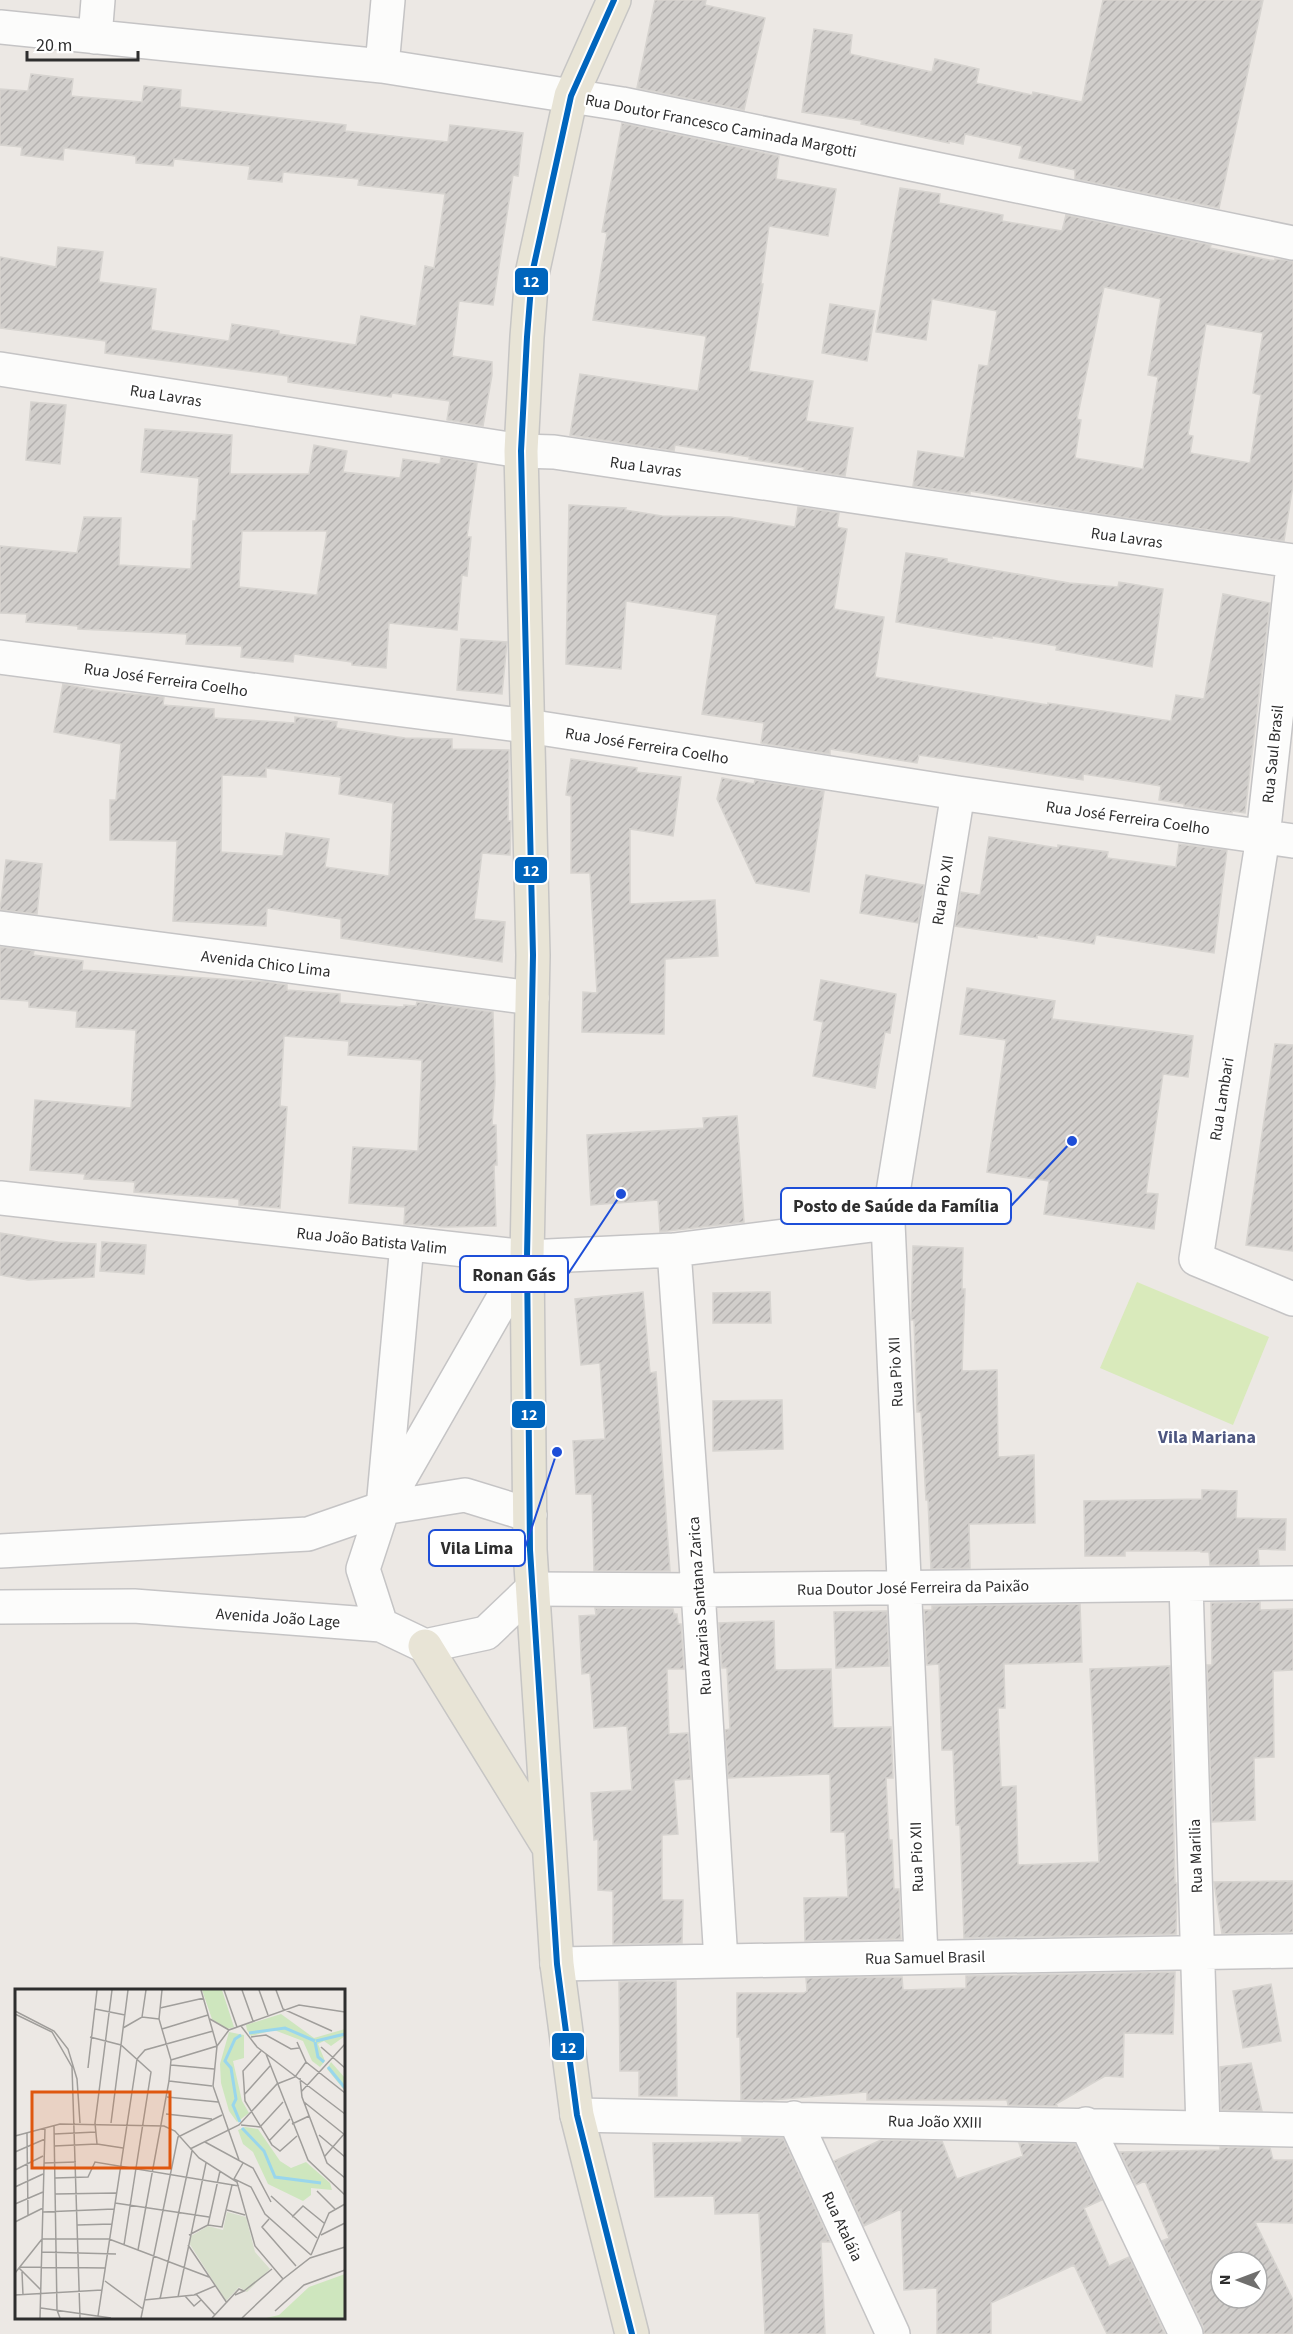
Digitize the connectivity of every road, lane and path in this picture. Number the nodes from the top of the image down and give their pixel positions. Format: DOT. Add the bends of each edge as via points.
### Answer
graph roads {
  1 [pos="98,0"];
  2 [pos="388,0"];
  3 [pos="614,0"];
  4 [pos="0,27"];
  5 [pos="95,37"];
  6 [pos="382,66"];
  7 [pos="571,96"];
  8 [pos="1293,243"];
  9 [pos="0,369"];
  10 [pos="521,451"];
  11 [pos="1293,563"];
  12 [pos="0,657"];
  13 [pos="527,726"];
  14 [pos="958,793"];
  15 [pos="1278,839"];
  16 [pos="0,928"];
  17 [pos="531,998"];
  18 [pos="0,1198"];
  19 [pos="888,1223"];
  20 [pos="407,1244"];
  21 [pos="674,1250"];
  22 [pos="527,1257"];
  23 [pos="1293,1299"];
  24 [pos="383,1508"];
  25 [pos="530,1515"];
  26 [pos="0,1551"];
  27 [pos="1293,1584"];
  28 [pos="1186,1585"];
  29 [pos="904,1587"];
  30 [pos="532,1589"];
  31 [pos="699,1590"];
  32 [pos="0,1607"];
  33 [pos="381,1625"];
  34 [pos="425,1646"];
  35 [pos="549,1848"];
  36 [pos="1293,1951"];
  37 [pos="1198,1953"];
  38 [pos="921,1956"];
  39 [pos="721,1962"];
  40 [pos="557,1964"];
  41 [pos="577,2115"];
  42 [pos="794,2118"];
  43 [pos="1086,2124"];
  44 [pos="1203,2128"];
  45 [pos="1293,2130"];
  46 [pos="632,2334"];
  47 [pos="893,2334"];
  48 [pos="1186,2334"];
  1 -- 5 [label="street"];
  2 -- 6 [label="street"];
  3 -- 7 [label="main road"];
  4 -- 5 [label="street, Rua Doutor Francesco Caminada Margotti"];
  5 -- 6 [label="street, Rua Doutor Francesco Caminada Margotti"];
  6 -- 7 [label="street, Rua Doutor Francesco Caminada Margotti"];
  7 -- 8 [label="street, Rua Doutor Francesco Caminada Margotti"];
  7 -- 10 [label="main road" via="532,274"];
  9 -- 10 [label="street, Rua Lavras"];
  10 -- 11 [label="street, Rua Lavras" via="554,452"];
  10 -- 13 [label="main road"];
  11 -- 15 [label="street, Rua Saul Brasil"];
  12 -- 13 [label="street, Rua José Ferreira Coelho"];
  13 -- 14 [label="street, Rua José Ferreira Coelho"];
  13 -- 17 [label="main road"];
  14 -- 15 [label="street, Rua José Ferreira Coelho"];
  14 -- 19 [label="street, Rua Pio XII"];
  15 -- 23 [label="street, Rua Lambari" via="1196,1259"];
  16 -- 17 [label="street, Avenida Chico Lima"];
  17 -- 22 [label="main road"];
  18 -- 20 [label="street, Rua João Batista Valim"];
  19 -- 21 [label="street, Rua João Batista Valim"];
  19 -- 29 [label="street, Rua Pio XII"];
  20 -- 22 [label="street, Rua João Batista Valim"];
  20 -- 24 [label="street"];
  21 -- 22 [label="street, Rua João Batista Valim"];
  21 -- 31 [label="street, Rua Azarias Santana Zarica"];
  22 -- 24 [label="street"];
  22 -- 25 [label="main road"];
  24 -- 25 [label="street" via="465,1495"];
  24 -- 26 [label="street" via="308,1534"];
  24 -- 33 [label="street" via="363,1569"];
  25 -- 30 [label="main road"];
  27 -- 28 [label="street, Rua Doutor José Ferreira da Paixão"];
  28 -- 29 [label="street, Rua Doutor José Ferreira da Paixão"];
  28 -- 37 [label="street, Rua Marilia"];
  29 -- 31 [label="street, Rua Doutor José Ferreira da Paixão"];
  29 -- 38 [label="street, Rua Pio XII"];
  30 -- 31 [label="street, Rua Doutor José Ferreira da Paixão"];
  30 -- 34 [label="street" via="486,1633"];
  30 -- 35 [label="main road"];
  31 -- 39 [label="street, Rua Azarias Santana Zarica"];
  32 -- 33 [label="street, Avenida João Lage" via="134,1606"];
  33 -- 34 [label="street, Avenida João Lage"];
  34 -- 35 [label="main road"];
  35 -- 40 [label="main road"];
  36 -- 37 [label="street, Rua Samuel Brasil"];
  37 -- 38 [label="street, Rua Samuel Brasil"];
  37 -- 44 [label="street, Rua Marilia"];
  38 -- 39 [label="street, Rua Samuel Brasil"];
  39 -- 40 [label="street, Rua Samuel Brasil"];
  40 -- 41 [label="main road"];
  41 -- 42 [label="street, Rua João XXIII"];
  41 -- 46 [label="main road"];
  42 -- 43 [label="street, Rua João XXIII"];
  42 -- 47 [label="street, Rua Ataláia"];
  43 -- 44 [label="street, Rua João XXIII"];
  43 -- 48 [label="street"];
  44 -- 45 [label="street, Rua João XXIII"];
}
